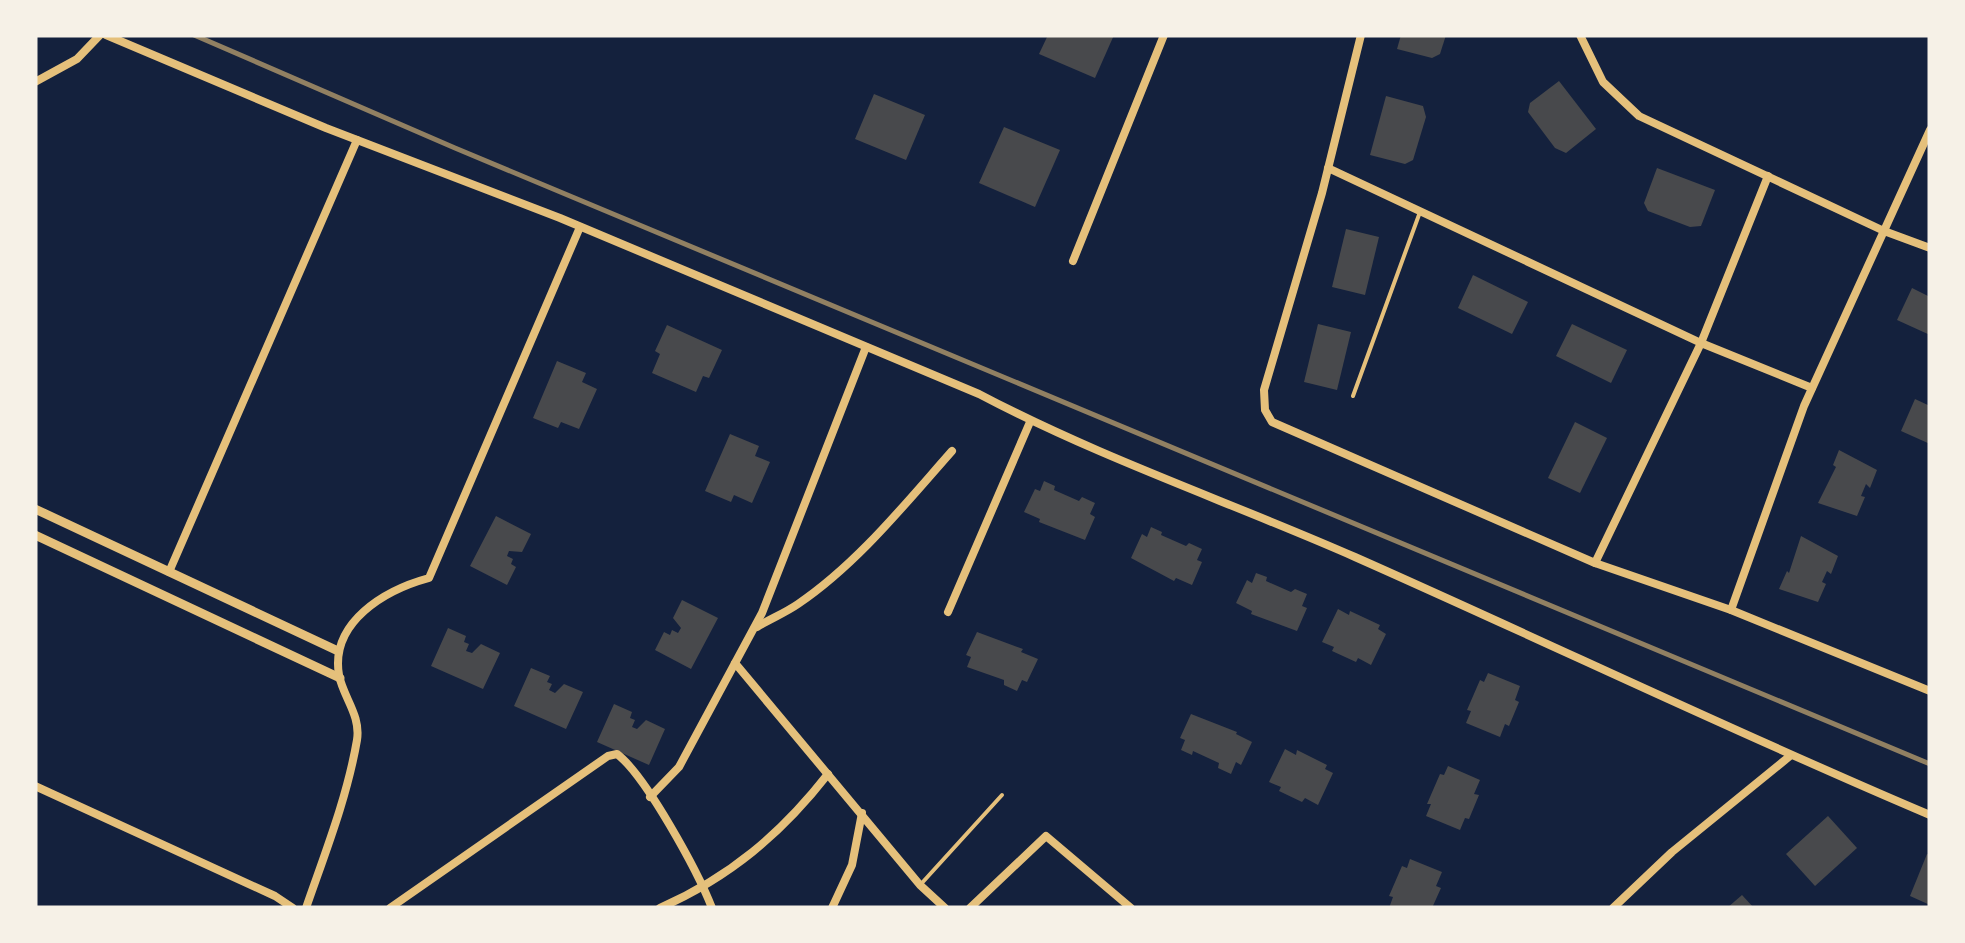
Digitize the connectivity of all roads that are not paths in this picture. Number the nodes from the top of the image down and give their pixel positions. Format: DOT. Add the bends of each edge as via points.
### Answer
graph roads {
  1 [pos="103,35"];
  2 [pos="1164,35"];
  3 [pos="1361,35"];
  4 [pos="1580,35"];
  5 [pos="35,82"];
  6 [pos="1930,130"];
  7 [pos="356,140"];
  8 [pos="1328,168"];
  9 [pos="1768,176"];
  10 [pos="1420,212"];
  11 [pos="580,226"];
  12 [pos="1884,231"];
  13 [pos="1930,248"];
  14 [pos="1073,262"];
  15 [pos="1701,343"];
  16 [pos="866,347"];
  17 [pos="1812,388"];
  18 [pos="1353,396"];
  19 [pos="1030,422"];
  20 [pos="952,451"];
  21 [pos="35,510"];
  22 [pos="35,535"];
  23 [pos="1595,563"];
  24 [pos="169,572"];
  25 [pos="1731,610"];
  26 [pos="948,612"];
  27 [pos="753,629"];
  28 [pos="338,651"];
  29 [pos="735,662"];
  30 [pos="340,678"];
  31 [pos="1930,691"];
  32 [pos="1790,756"];
  33 [pos="828,774"];
  34 [pos="35,786"];
  35 [pos="1002,795"];
  36 [pos="650,796"];
  37 [pos="862,813"];
  38 [pos="1930,815"];
  39 [pos="920,885"];
  40 [pos="704,888"];
  41 [pos="293,908"];
  42 [pos="306,908"];
  43 [pos="390,908"];
  44 [pos="660,908"];
  45 [pos="712,908"];
  46 [pos="832,908"];
  47 [pos="944,908"];
  48 [pos="970,908"];
  49 [pos="1131,908"];
  50 [pos="1613,908"];
  1 -- 5 [label="street"];
  1 -- 7 [label="street"];
  2 -- 14 [label="street"];
  3 -- 8 [label="street"];
  4 -- 9 [label="street" via="1603,82 1640,116"];
  6 -- 12 [label="street"];
  7 -- 11 [label="street"];
  7 -- 24 [label="street"];
  8 -- 10 [label="street"];
  8 -- 23 [label="street" via="1264,390 1272,422"];
  9 -- 12 [label="street"];
  9 -- 15 [label="street"];
  10 -- 15 [label="street"];
  10 -- 18 [label="lane"];
  11 -- 16 [label="street"];
  11 -- 28 [label="street" via="428,578 375,602 349,627"];
  12 -- 13 [label="street"];
  12 -- 17 [label="street"];
  15 -- 17 [label="street"];
  15 -- 23 [label="street"];
  16 -- 19 [label="street"];
  16 -- 27 [label="street"];
  17 -- 25 [label="street"];
  19 -- 26 [label="street"];
  19 -- 32 [label="street" via="1353,556"];
  20 -- 27 [label="street" via="834,574"];
  21 -- 24 [label="street"];
  22 -- 30 [label="street"];
  23 -- 25 [label="street"];
  24 -- 28 [label="street"];
  25 -- 31 [label="street"];
  27 -- 29 [label="street"];
  28 -- 30 [label="street"];
  29 -- 33 [label="street"];
  29 -- 36 [label="street" via="679,766"];
  30 -- 42 [label="street" via="358,734"];
  32 -- 38 [label="street"];
  32 -- 50 [label="street"];
  33 -- 37 [label="street"];
  33 -- 40 [label="street" via="799,811"];
  34 -- 41 [label="street"];
  35 -- 39 [label="lane"];
  36 -- 40 [label="street"];
  36 -- 43 [label="street" via="622,756 608,756"];
  37 -- 39 [label="street"];
  37 -- 46 [label="street" via="852,865"];
  39 -- 47 [label="street"];
  40 -- 44 [label="street"];
  40 -- 45 [label="street"];
  48 -- 49 [label="street" via="1046,836"];
}
